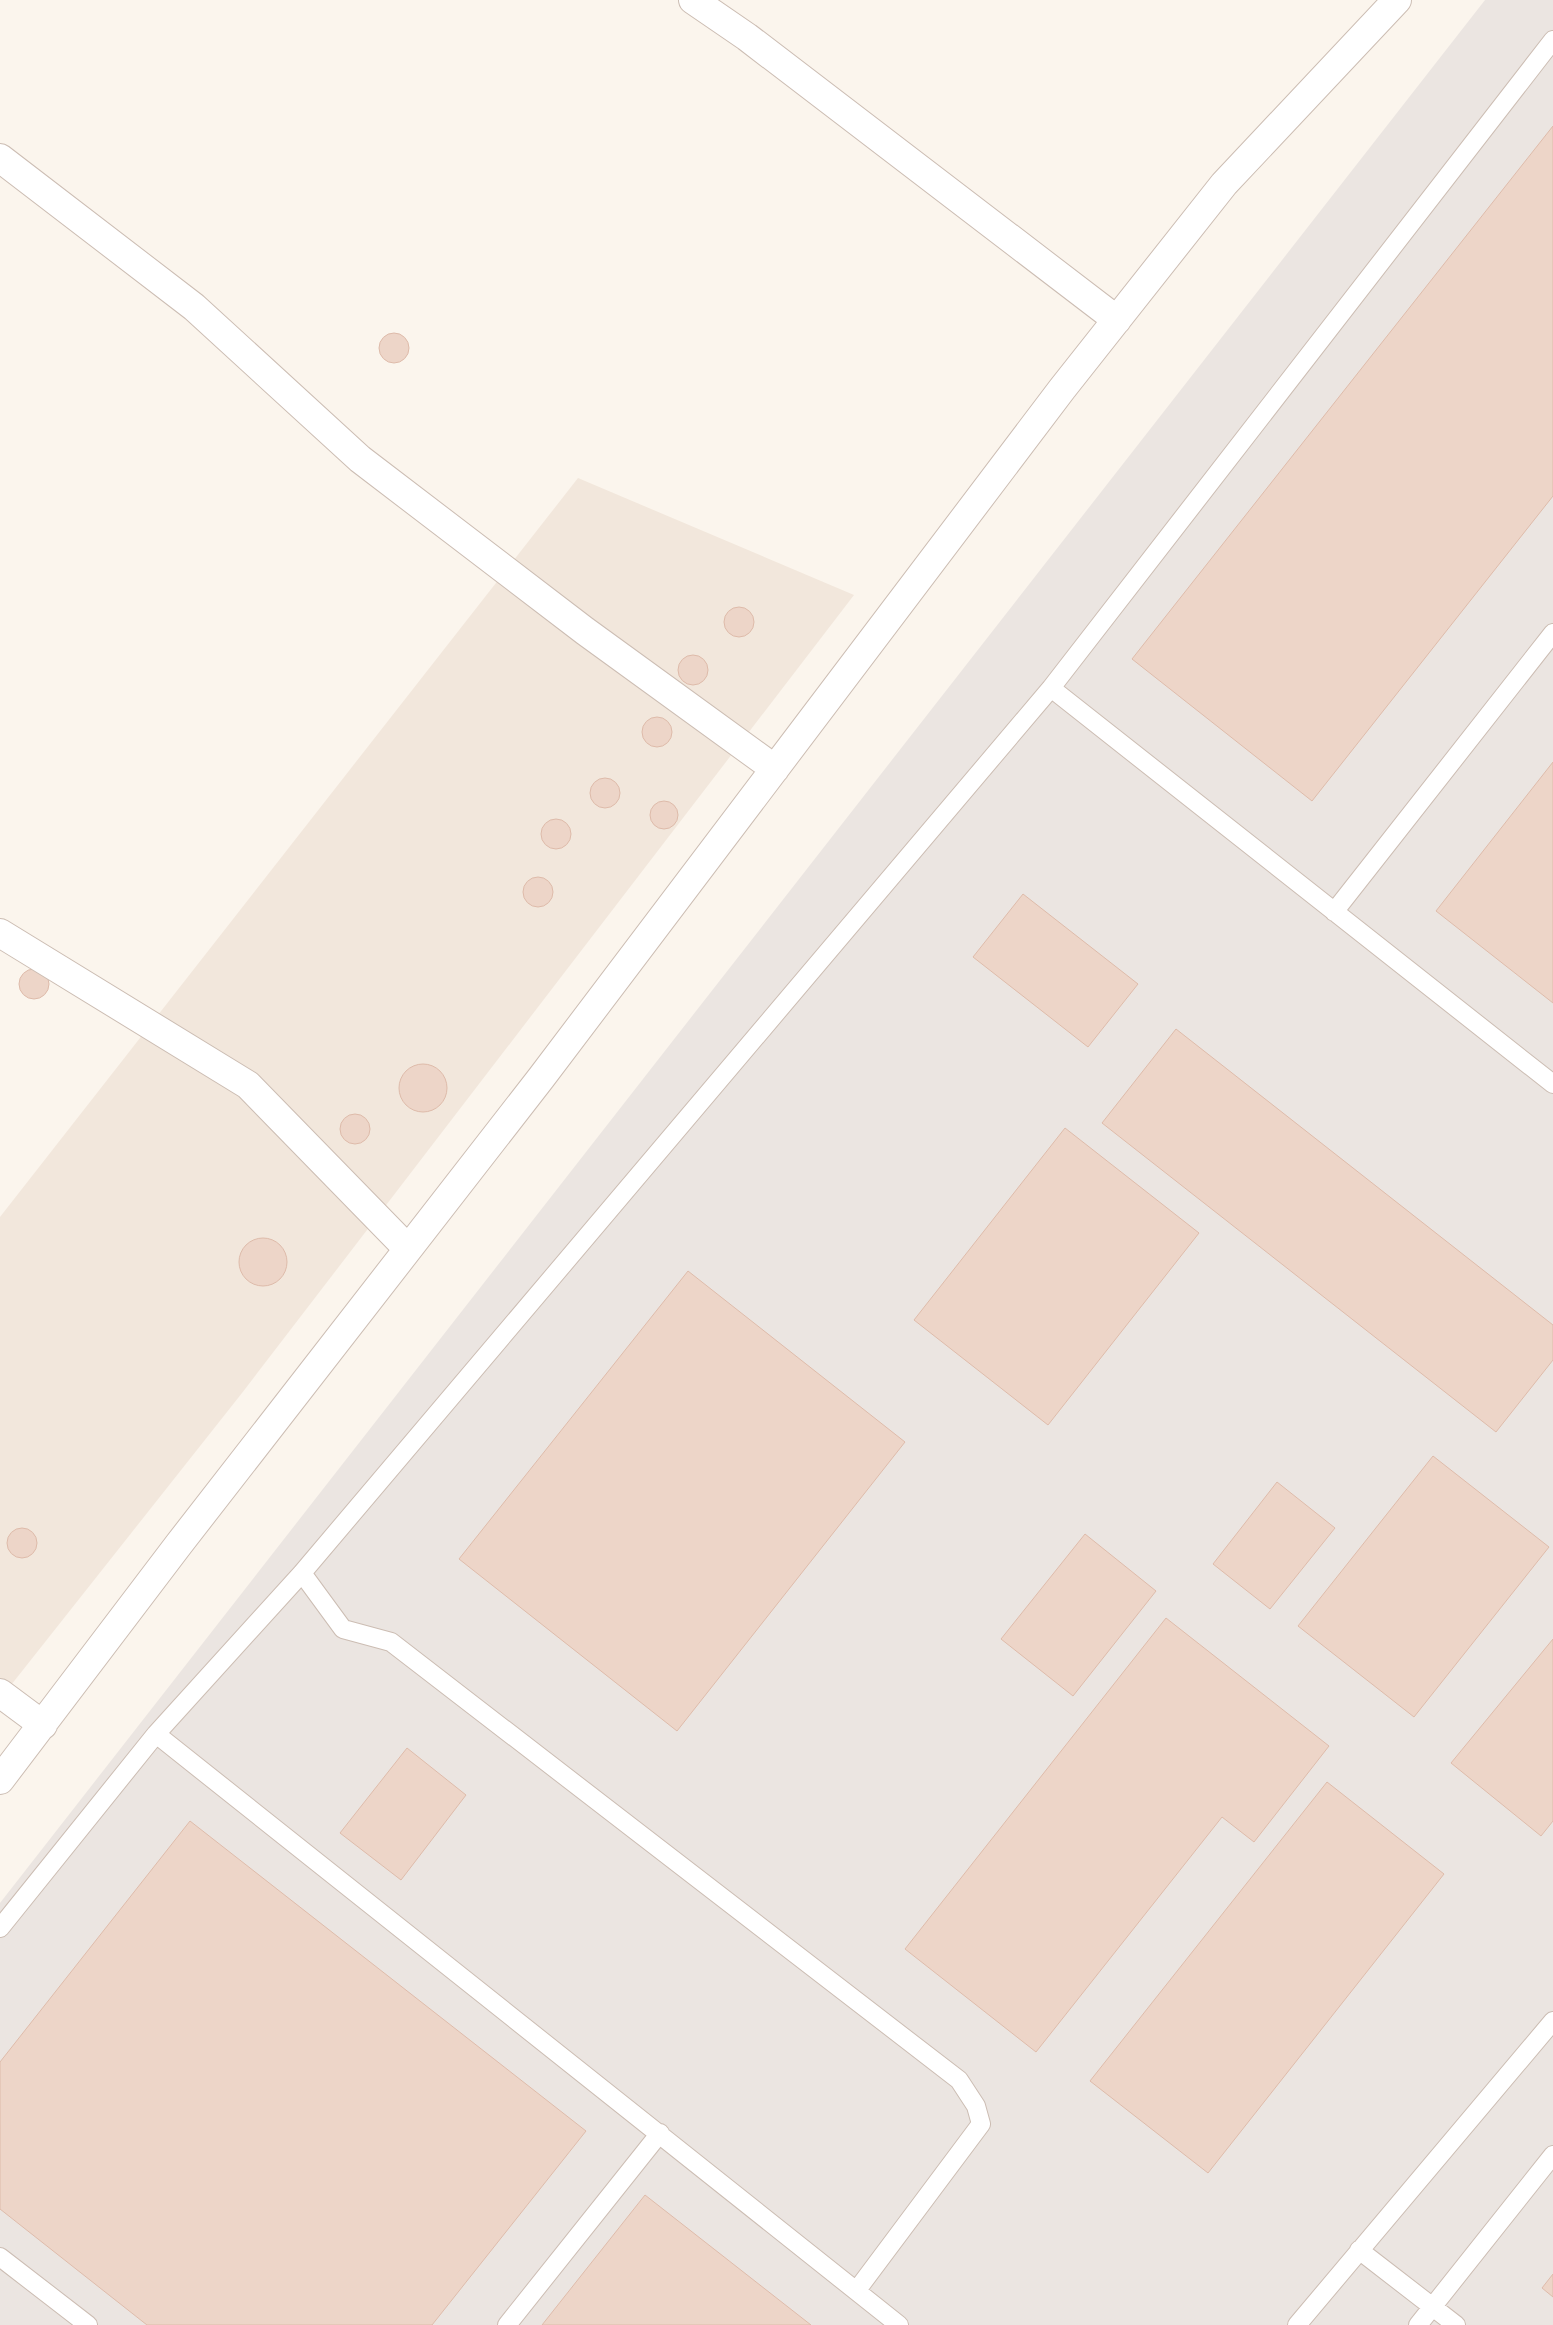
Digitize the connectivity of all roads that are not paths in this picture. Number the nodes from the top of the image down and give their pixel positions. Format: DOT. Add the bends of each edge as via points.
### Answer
graph roads {
  1 [pos="693,0"];
  2 [pos="1397,0"];
  3 [pos="1553,40"];
  4 [pos="0,158"];
  5 [pos="1117,320"];
  6 [pos="1553,633"];
  7 [pos="1051,688"];
  8 [pos="775,769"];
  9 [pos="1334,912"];
  10 [pos="0,933"];
  11 [pos="1553,1084"];
  12 [pos="408,1250"];
  13 [pos="302,1573"];
  14 [pos="0,1693"];
  15 [pos="43,1725"];
  16 [pos="156,1734"];
  17 [pos="0,1780"];
  18 [pos="0,1928"];
  19 [pos="1553,2021"];
  20 [pos="660,2134"];
  21 [pos="1553,2155"];
  22 [pos="1359,2250"];
  23 [pos="0,2257"];
  24 [pos="857,2290"];
  25 [pos="1432,2307"];
  26 [pos="88,2325"];
  27 [pos="507,2325"];
  28 [pos="899,2325"];
  29 [pos="1296,2325"];
  30 [pos="1418,2325"];
  31 [pos="1456,2325"];
  1 -- 5 [label="street" via="747,37"];
  2 -- 5 [label="street" via="1224,184"];
  3 -- 7 [label="lane"];
  4 -- 8 [label="street" via="194,307 360,459"];
  5 -- 8 [label="street"];
  6 -- 9 [label="lane"];
  7 -- 9 [label="lane"];
  7 -- 13 [label="lane"];
  8 -- 12 [label="street"];
  9 -- 11 [label="lane"];
  10 -- 12 [label="street" via="248,1085"];
  12 -- 15 [label="street"];
  13 -- 16 [label="lane"];
  13 -- 24 [label="lane" via="343,1629 391,1642 958,2080 976,2106 981,2124"];
  14 -- 15 [label="street"];
  15 -- 17 [label="street"];
  16 -- 18 [label="lane"];
  16 -- 20 [label="lane"];
  19 -- 22 [label="lane"];
  20 -- 24 [label="lane"];
  20 -- 27 [label="lane"];
  21 -- 25 [label="lane"];
  22 -- 25 [label="lane"];
  22 -- 29 [label="lane"];
  23 -- 26 [label="lane"];
  24 -- 28 [label="lane"];
  25 -- 30 [label="lane"];
  25 -- 31 [label="lane"];
}
